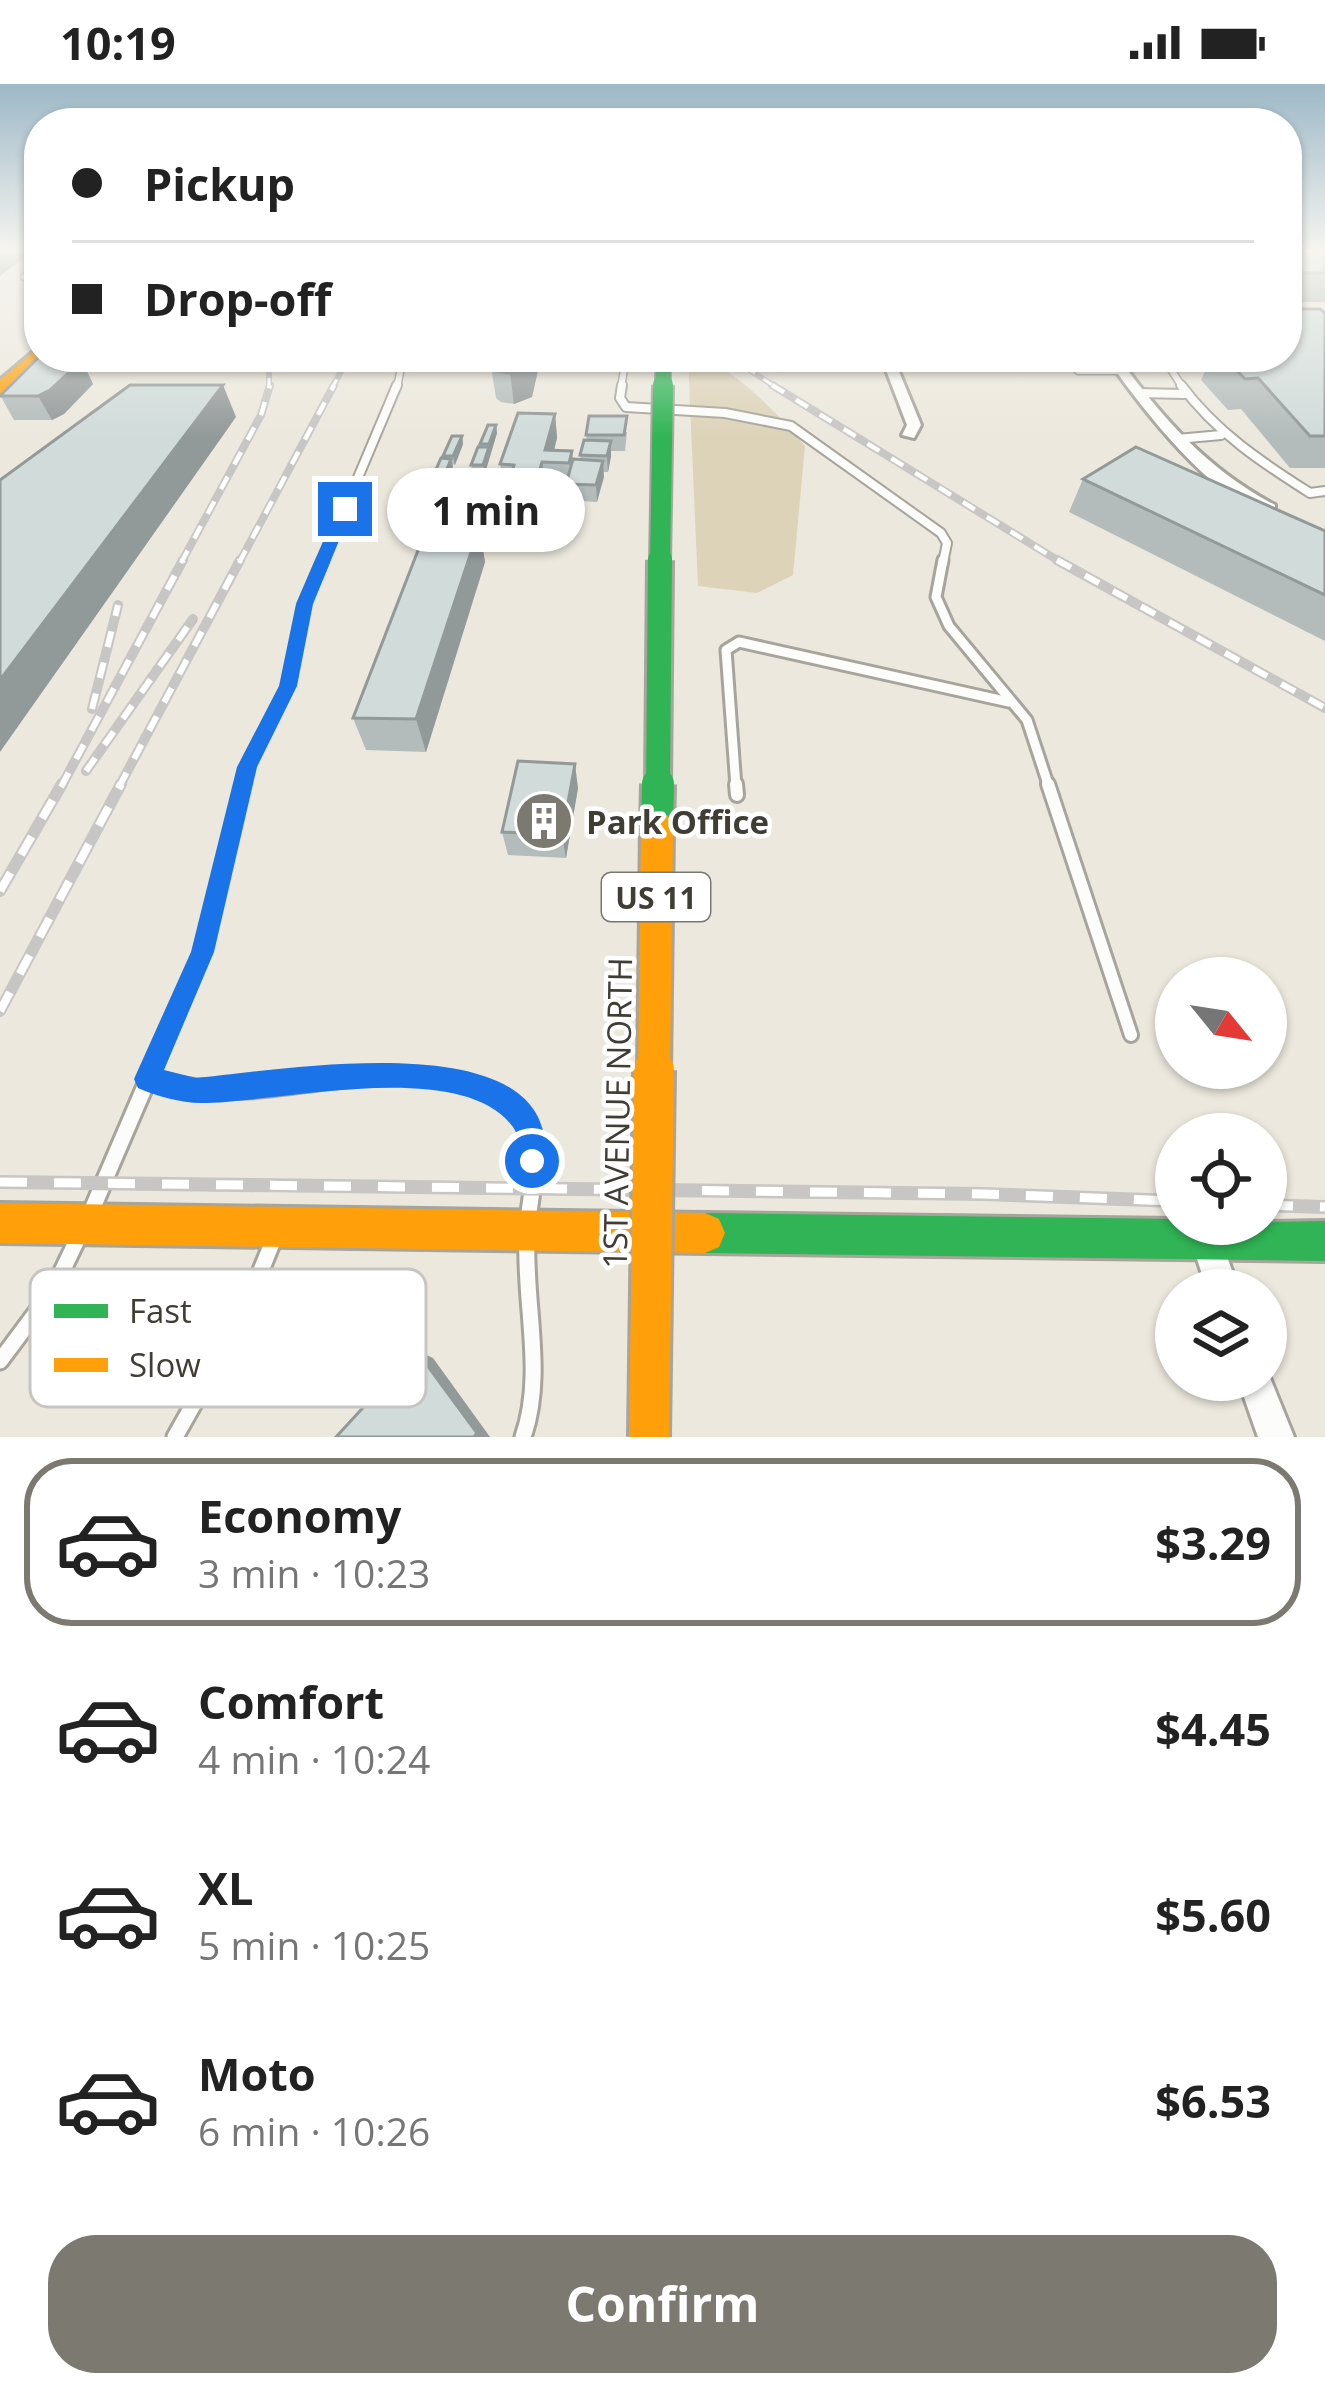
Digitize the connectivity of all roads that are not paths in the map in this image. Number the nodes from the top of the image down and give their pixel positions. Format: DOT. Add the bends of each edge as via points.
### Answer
graph roads {
  1 [pos="400,372"];
  2 [pos="624,372"];
  3 [pos="663,372"];
  4 [pos="893,372"];
  5 [pos="1123,372"];
  6 [pos="1172,372"];
  7 [pos="1138,393"];
  8 [pos="1184,394"];
  9 [pos="909,435"];
  10 [pos="1221,435"];
  11 [pos="1174,440"];
  12 [pos="1325,491"];
  13 [pos="1293,519"];
  14 [pos="1012,703"];
  15 [pos="737,795"];
  16 [pos="1131,1035"];
  17 [pos="147,1079"];
  18 [pos="0,1223"];
  19 [pos="86,1224"];
  20 [pos="278,1227"];
  21 [pos="527,1231"];
  22 [pos="1155,1239"];
  23 [pos="1287,1241"];
  24 [pos="1325,1241"];
  25 [pos="63,1269"];
  26 [pos="261,1269"];
  27 [pos="30,1320"];
  28 [pos="0,1361"];
  29 [pos="1263,1401"];
  30 [pos="192,1407"];
  31 [pos="175,1437"];
  32 [pos="523,1437"];
  33 [pos="649,1437"];
  34 [pos="1276,1437"];
  1 -- 17 [label="lane" via="304,604 288,686 247,767 203,952"];
  2 -- 14 [label="lane" via="626,406 791,426 940,532 947,543 936,598"];
  3 -- 33 [label="main road, 1ST AVENUE NORTH / US 11, bridge"];
  4 -- 9 [label="street" via="914,425"];
  5 -- 7 [label="street"];
  6 -- 8 [label="lane"];
  7 -- 8 [label="lane"];
  7 -- 11 [label="street"];
  8 -- 10 [label="lane"];
  10 -- 11 [label="lane"];
  10 -- 12 [label="lane" via="1310,493"];
  11 -- 13 [label="street" via="1238,491"];
  14 -- 15 [label="lane" via="739,642 726,650"];
  14 -- 16 [label="lane" via="1027,720"];
  17 -- 19 [label="lane"];
  17 -- 21 [label="lane" via="196,1091 247,1090 410,1073 505,1099 533,1142"];
  18 -- 19 [label="main road"];
  19 -- 20 [label="main road"];
  19 -- 25 [label="lane"];
  20 -- 21 [label="main road"];
  20 -- 26 [label="lane"];
  21 -- 22 [label="main road"];
  21 -- 32 [label="lane" via="535,1403"];
  23 -- 24 [label="main road"];
  27 -- 28 [label="lane"];
  29 -- 34 [label="street"];
  30 -- 31 [label="lane"];
}
